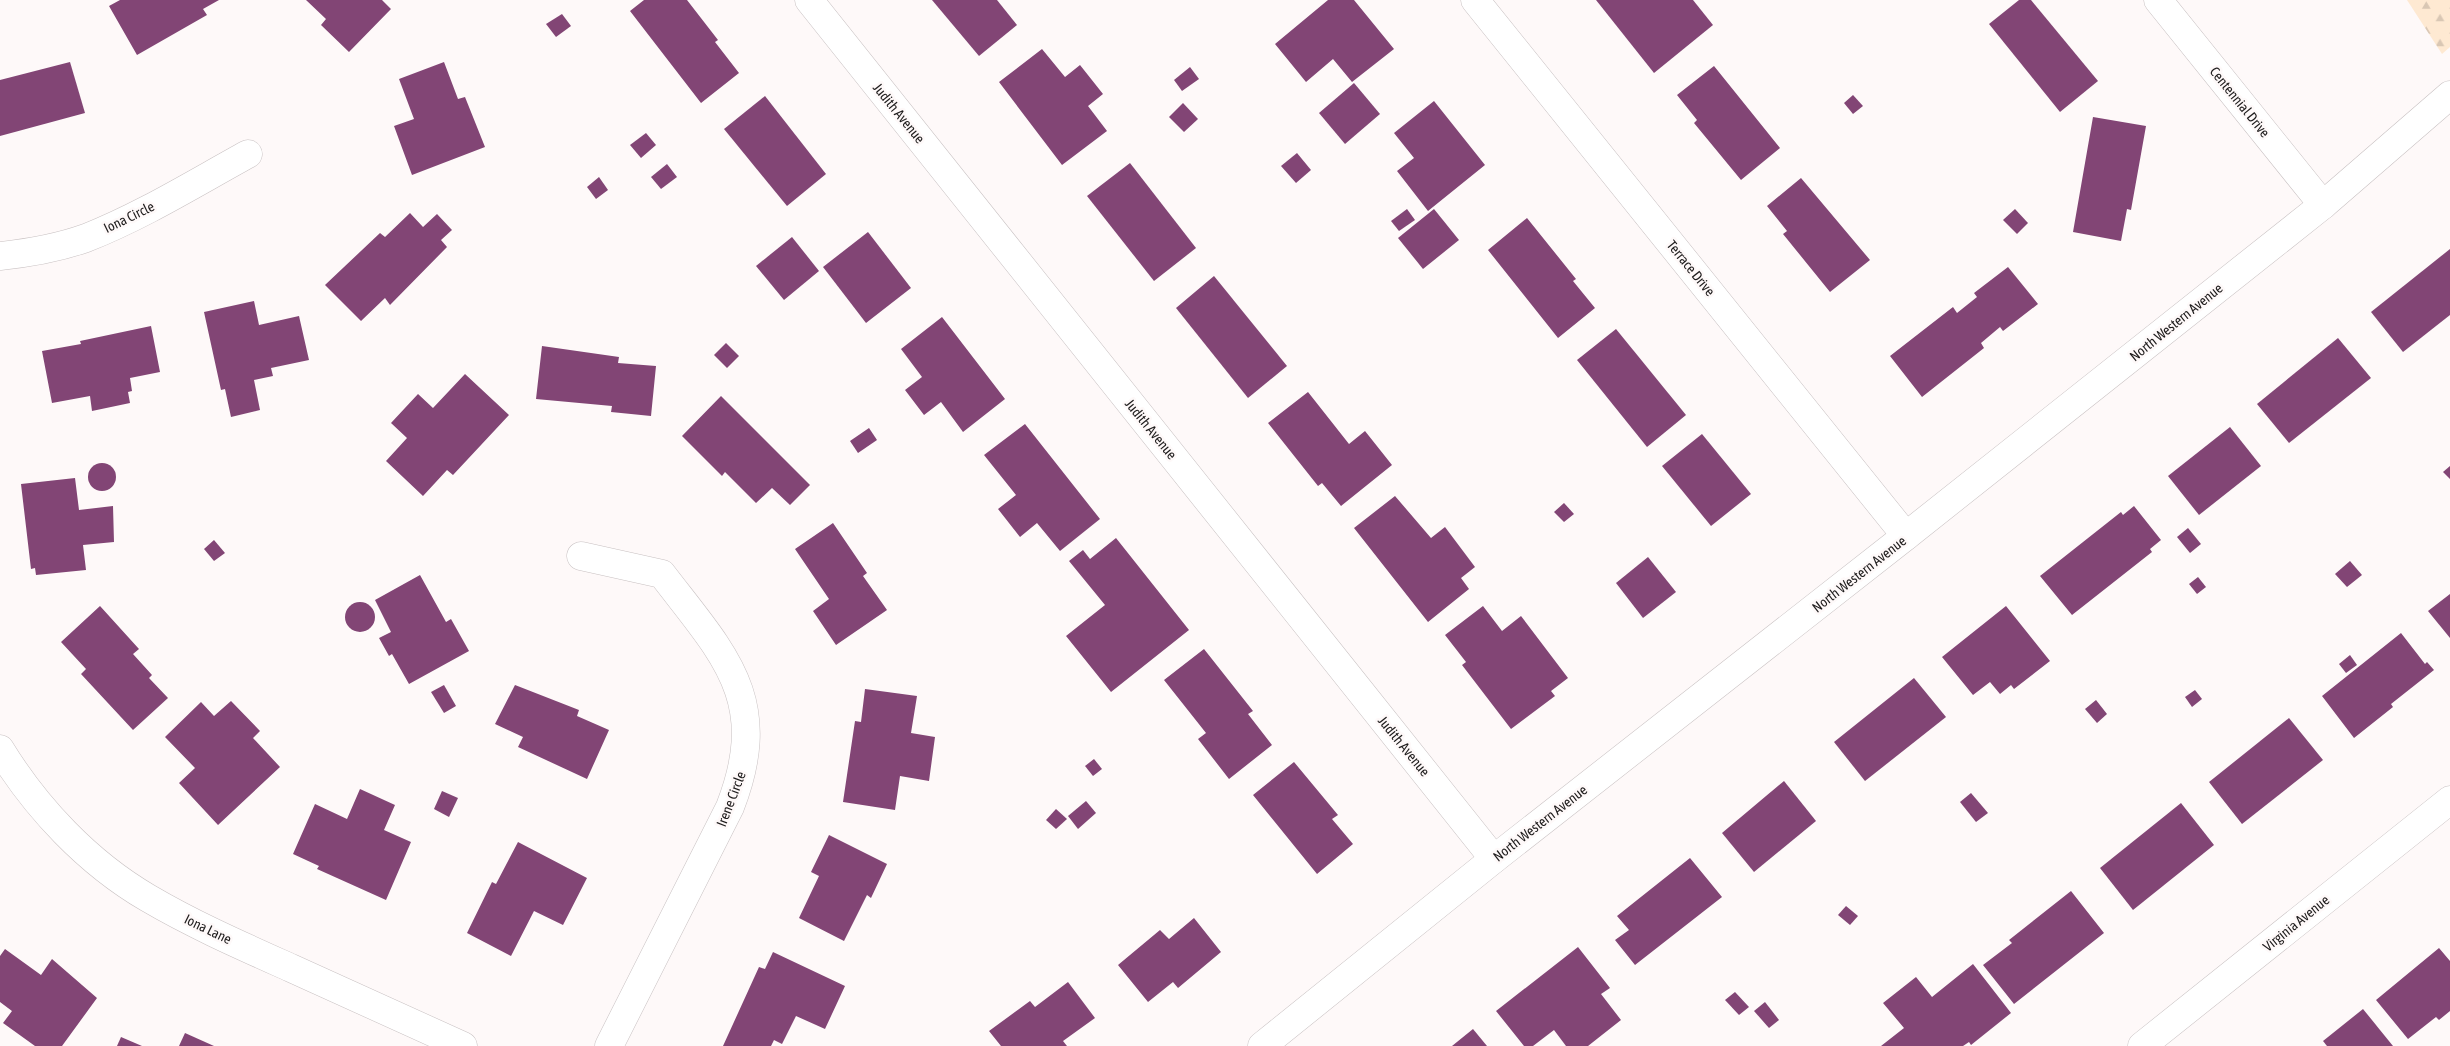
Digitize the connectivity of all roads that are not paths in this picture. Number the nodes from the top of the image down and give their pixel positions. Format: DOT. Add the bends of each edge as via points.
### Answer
graph roads {
  1 [pos="808,0"];
  2 [pos="1475,0"];
  3 [pos="2158,0"];
  4 [pos="2450,95"];
  5 [pos="248,154"];
  6 [pos="2323,205"];
  7 [pos="0,256"];
  8 [pos="1906,536"];
  9 [pos="581,556"];
  10 [pos="0,749"];
  11 [pos="2450,800"];
  12 [pos="1494,859"];
  13 [pos="463,1046"];
  14 [pos="609,1046"];
  15 [pos="1262,1046"];
  16 [pos="2142,1046"];
  1 -- 12 [label="street, Judith Avenue"];
  2 -- 8 [label="street, Terrace Drive"];
  3 -- 6 [label="street, Centennial Drive"];
  4 -- 6 [label="street, North Western Avenue"];
  5 -- 7 [label="street, Iona Circle" via="135,216 85,238 30,253"];
  6 -- 8 [label="street, North Western Avenue"];
  8 -- 12 [label="street, North Western Avenue"];
  9 -- 14 [label="street, Irene Circle" via="662,574 732,670 744,706 747,740 742,777 730,807"];
  10 -- 13 [label="street, Iona Lane" via="14,772 51,817 93,858 146,897 205,929"];
  11 -- 16 [label="street, Virginia Avenue"];
  12 -- 15 [label="street, North Western Avenue"];
}
